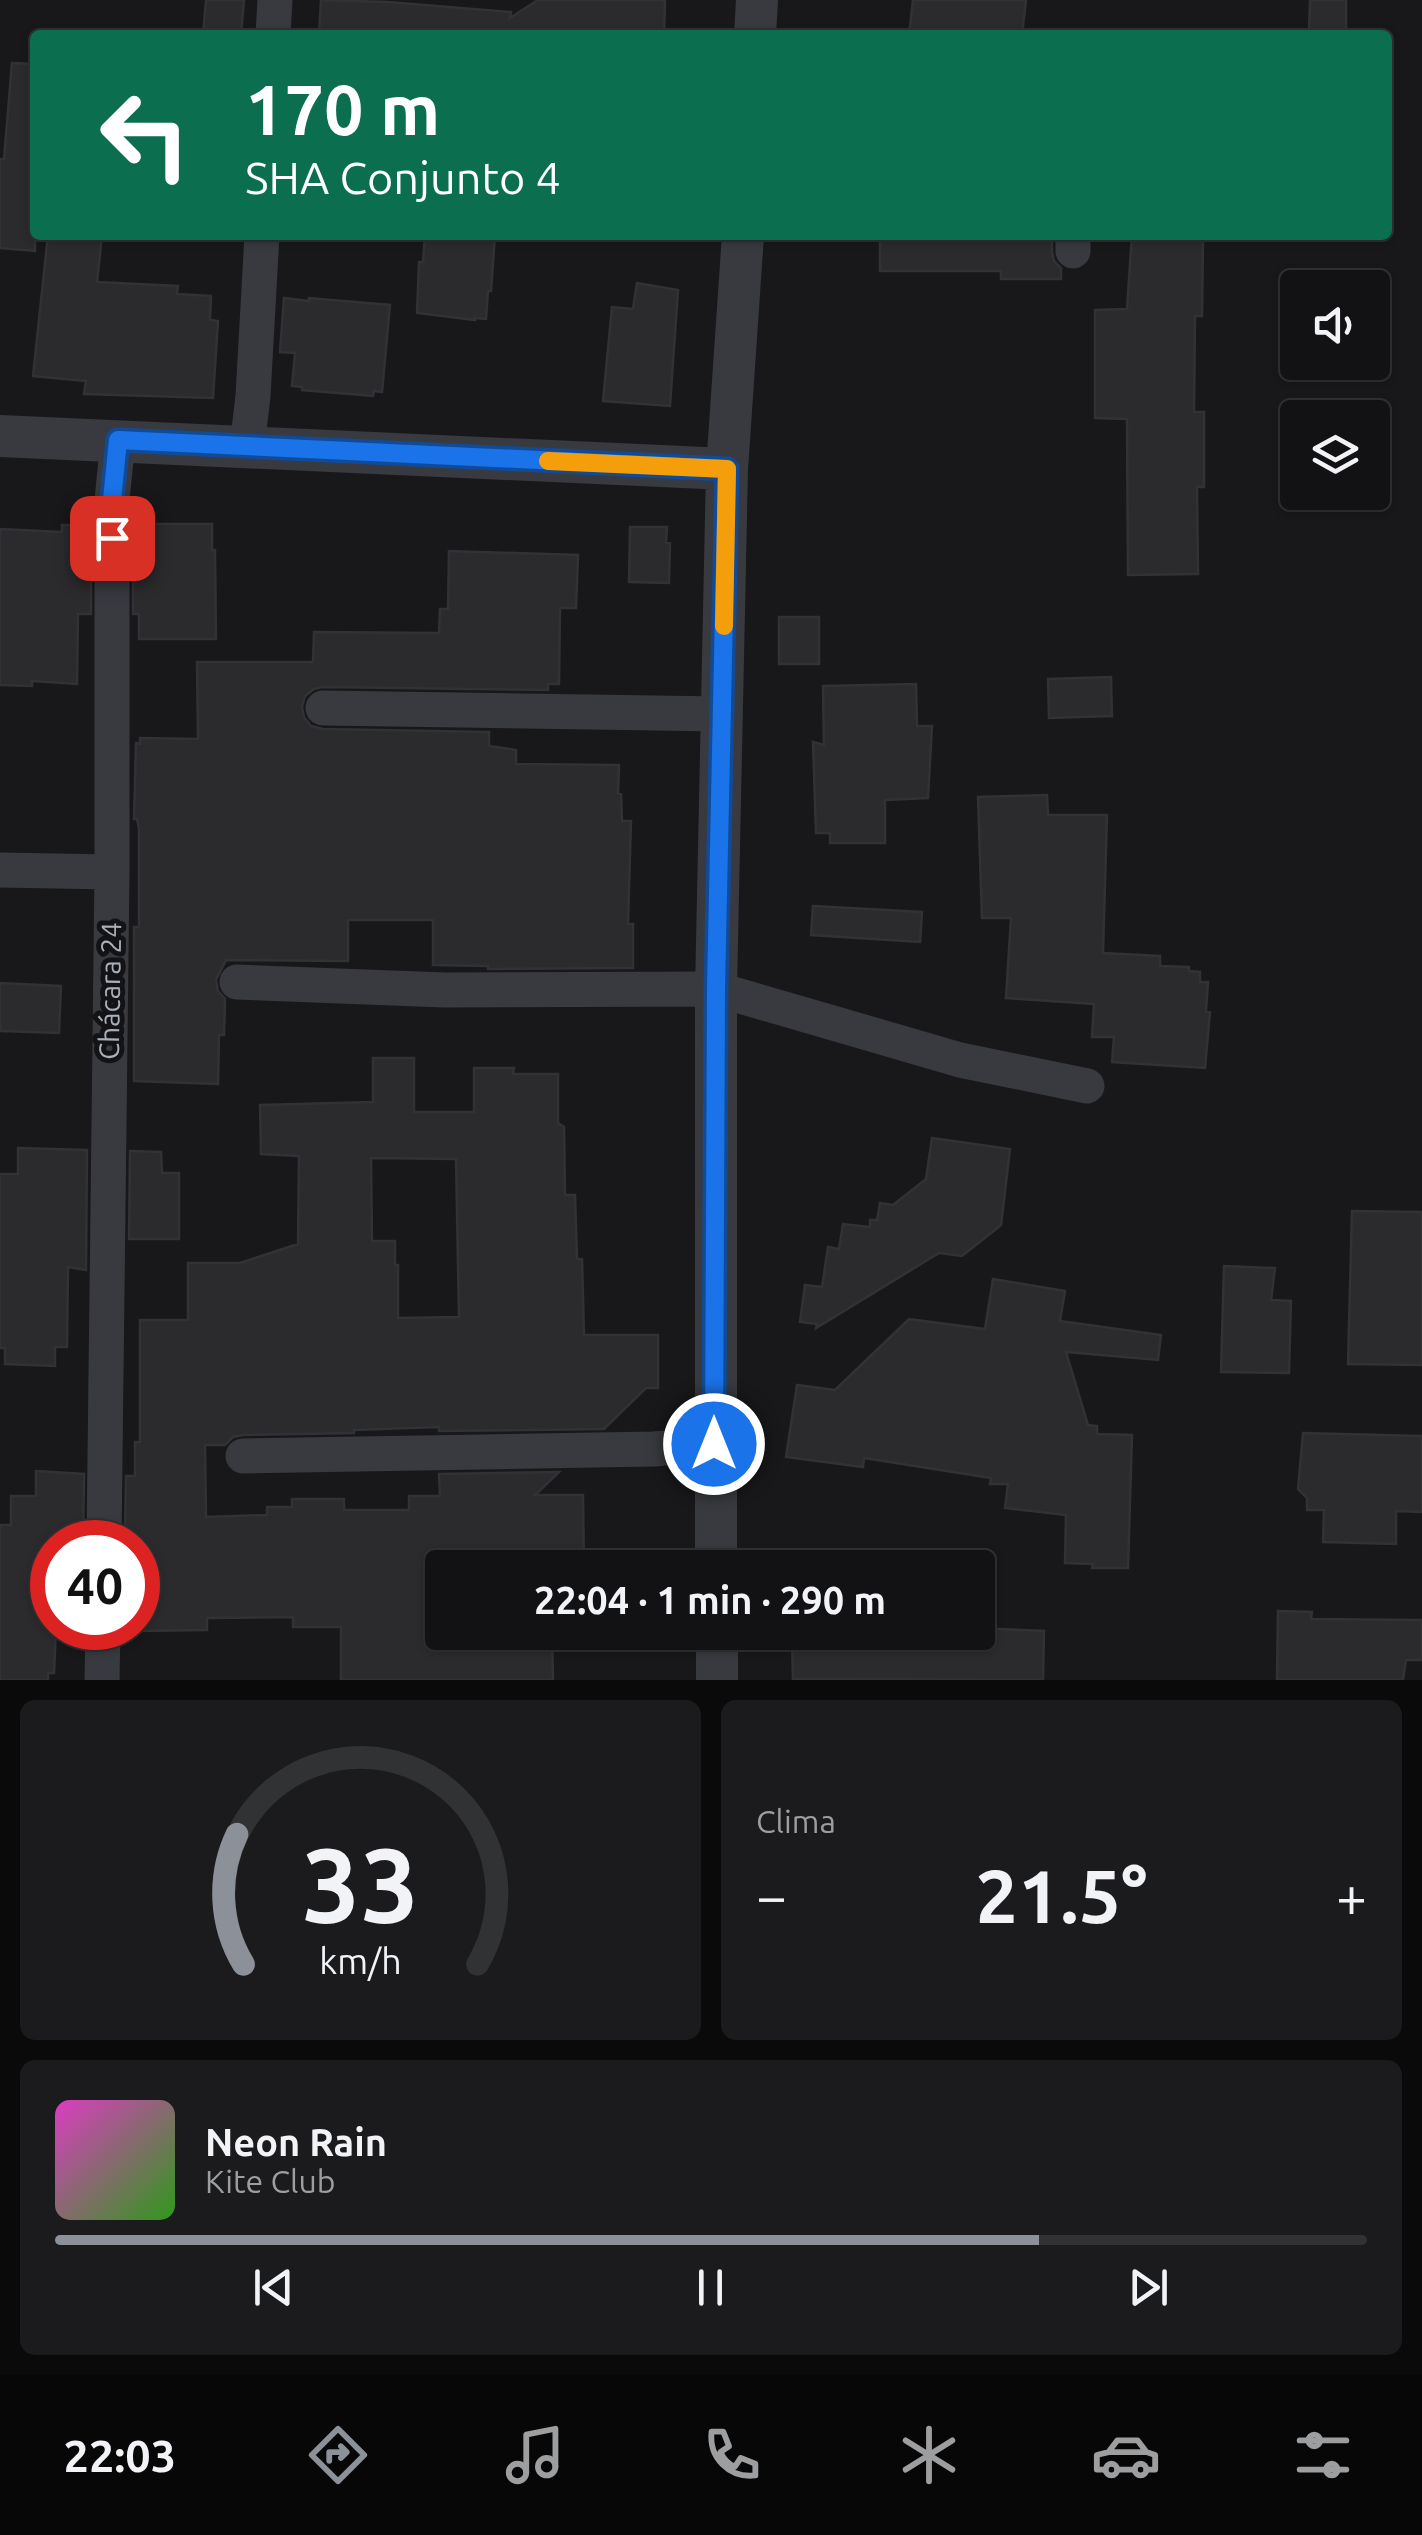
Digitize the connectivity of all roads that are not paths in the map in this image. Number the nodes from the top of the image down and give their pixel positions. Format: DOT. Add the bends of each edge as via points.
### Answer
graph roads {
  1 [pos="275,0"];
  2 [pos="757,0"];
  3 [pos="273,30"];
  4 [pos="755,30"];
  5 [pos="262,240"];
  6 [pos="743,240"];
  7 [pos="0,436"];
  8 [pos="118,440"];
  9 [pos="247,448"];
  10 [pos="727,469"];
  11 [pos="323,708"];
  12 [pos="722,714"];
  13 [pos="0,870"];
  14 [pos="112,872"];
  15 [pos="237,982"];
  16 [pos="716,989"];
  17 [pos="1086,1086"];
  18 [pos="714,1444"];
  19 [pos="243,1456"];
  20 [pos="104,1520"];
  21 [pos="716,1550"];
  22 [pos="103,1650"];
  23 [pos="716,1650"];
  24 [pos="102,1680"];
  25 [pos="717,1680"];
  1 -- 3 [label="street"];
  2 -- 4 [label="street"];
  5 -- 9 [label="street"];
  6 -- 10 [label="street"];
  7 -- 8 [label="street"];
  8 -- 9 [label="street"];
  8 -- 14 [label="street, Chácara 24" via="112,500"];
  9 -- 10 [label="street"];
  10 -- 12 [label="street"];
  11 -- 12 [label="street"];
  12 -- 16 [label="street"];
  13 -- 14 [label="street"];
  14 -- 20 [label="street, Chácara 24"];
  15 -- 16 [label="street"];
  16 -- 17 [label="street" via="960,1060"];
  16 -- 18 [label="street"];
  18 -- 19 [label="street"];
  18 -- 21 [label="street"];
  22 -- 24 [label="street"];
  23 -- 25 [label="street"];
}
